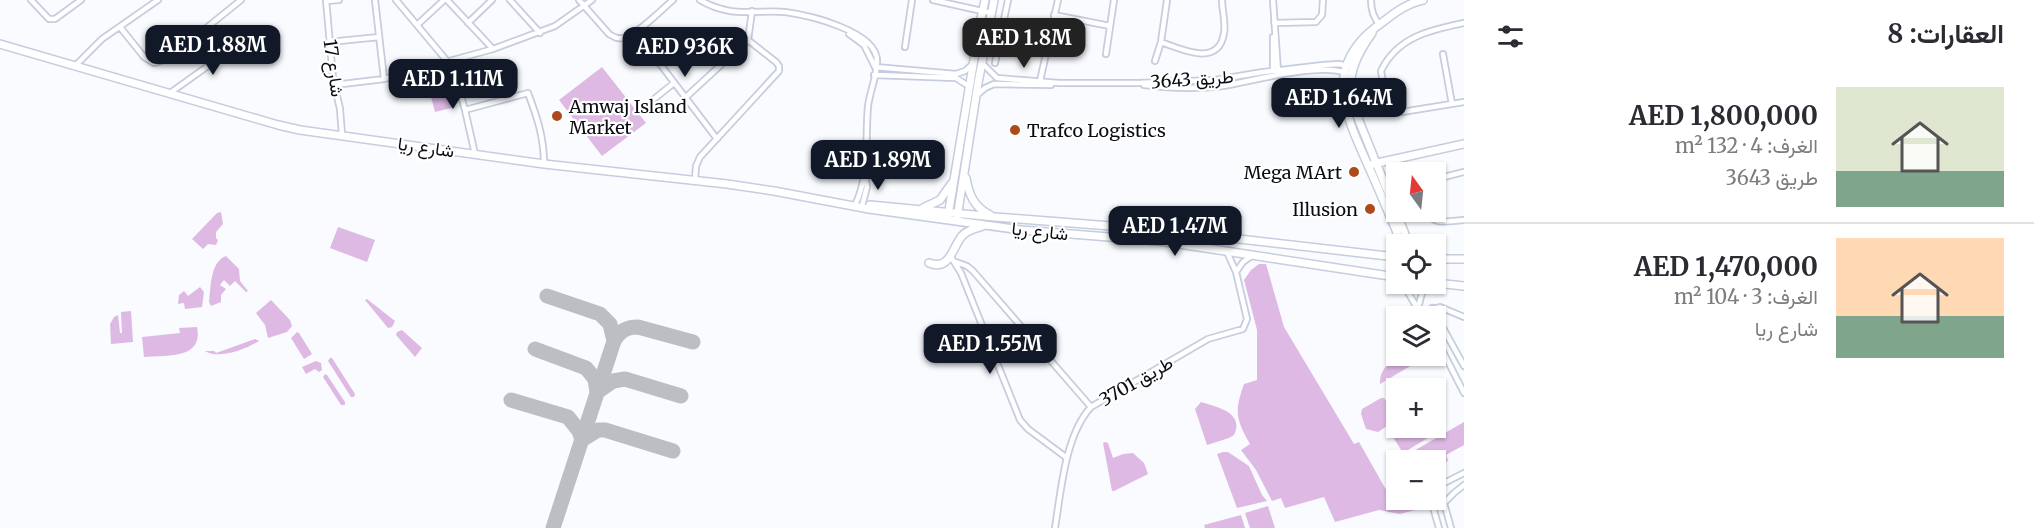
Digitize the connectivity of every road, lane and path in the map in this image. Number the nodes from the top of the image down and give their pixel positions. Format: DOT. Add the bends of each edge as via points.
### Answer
graph roads {
  1 [pos="31,0"];
  2 [pos="81,0"];
  3 [pos="158,0"];
  4 [pos="241,0"];
  5 [pos="326,0"];
  6 [pos="339,0"];
  7 [pos="375,0"];
  8 [pos="396,0"];
  9 [pos="446,0"];
  10 [pos="492,0"];
  11 [pos="510,0"];
  12 [pos="579,0"];
  13 [pos="592,0"];
  14 [pos="673,0"];
  15 [pos="700,0"];
  16 [pos="912,0"];
  17 [pos="933,0"];
  18 [pos="985,0"];
  19 [pos="994,0"];
  20 [pos="1008,0"];
  21 [pos="1058,0"];
  22 [pos="1114,0"];
  23 [pos="1167,0"];
  24 [pos="1222,0"];
  25 [pos="1274,0"];
  26 [pos="1323,0"];
  27 [pos="1371,0"];
  28 [pos="1419,0"];
  29 [pos="940,1"];
  30 [pos="584,6"];
  31 [pos="752,11"];
  32 [pos="987,12"];
  33 [pos="1054,15"];
  34 [pos="468,23"];
  35 [pos="1274,23"];
  36 [pos="1464,23"];
  37 [pos="417,25"];
  38 [pos="1110,26"];
  39 [pos="1378,26"];
  40 [pos="120,27"];
  41 [pos="635,32"];
  42 [pos="540,33"];
  43 [pos="379,37"];
  44 [pos="748,40"];
  45 [pos="243,41"];
  46 [pos="329,42"];
  47 [pos="1161,42"];
  48 [pos="0,44"];
  49 [pos="905,47"];
  50 [pos="493,49"];
  51 [pos="1106,54"];
  52 [pos="1443,54"];
  53 [pos="449,61"];
  54 [pos="1155,61"];
  55 [pos="978,63"];
  56 [pos="995,63"];
  57 [pos="76,65"];
  58 [pos="875,67"];
  59 [pos="1348,70"];
  60 [pos="1276,73"];
  61 [pos="874,75"];
  62 [pos="384,79"];
  63 [pos="1040,81"];
  64 [pos="674,83"];
  65 [pos="1059,83"];
  66 [pos="334,85"];
  67 [pos="970,87"];
  68 [pos="170,93"];
  69 [pos="976,96"];
  70 [pos="686,98"];
  71 [pos="654,99"];
  72 [pos="1386,101"];
  73 [pos="1464,103"];
  74 [pos="1452,104"];
  75 [pos="1353,109"];
  76 [pos="465,110"];
  77 [pos="342,135"];
  78 [pos="717,139"];
  79 [pos="1464,144"];
  80 [pos="1364,146"];
  81 [pos="475,154"];
  82 [pos="544,164"];
  83 [pos="1372,164"];
  84 [pos="957,169"];
  85 [pos="1464,172"];
  86 [pos="965,174"];
  87 [pos="1446,176"];
  88 [pos="695,180"];
  89 [pos="1386,191"];
  90 [pos="859,206"];
  91 [pos="914,209"];
  92 [pos="948,216"];
  93 [pos="958,217"];
  94 [pos="995,218"];
  95 [pos="1464,220"];
  96 [pos="1446,221"];
  97 [pos="988,225"];
  98 [pos="1395,234"];
  99 [pos="1226,251"];
  100 [pos="1254,255"];
  101 [pos="1384,256"];
  102 [pos="953,259"];
  103 [pos="1446,259"];
  104 [pos="1464,259"];
  105 [pos="929,263"];
  106 [pos="1236,272"];
  107 [pos="1386,275"];
  108 [pos="1446,284"];
  109 [pos="1464,286"];
  110 [pos="1446,308"];
  111 [pos="1464,317"];
  112 [pos="1446,333"];
  113 [pos="1446,358"];
  114 [pos="1464,366"];
  115 [pos="1464,393"];
  116 [pos="1091,407"];
  117 [pos="1067,458"];
  118 [pos="1464,473"];
  119 [pos="1446,483"];
  120 [pos="1464,485"];
  121 [pos="1446,501"];
  122 [pos="1434,510"];
  123 [pos="1446,510"];
  124 [pos="1054,528"];
  125 [pos="1439,528"];
  126 [pos="1451,528"];
  1 -- 2 [label="street" via="49,20"];
  3 -- 40 [label="street"];
  4 -- 40 [label="street" via="174,54 154,63 131,44"];
  5 -- 6 [label="street"];
  5 -- 46 [label="street, شارع 17"];
  7 -- 43 [label="street"];
  8 -- 37 [label="street"];
  9 -- 34 [label="street"];
  9 -- 37 [label="street"];
  10 -- 34 [label="street"];
  11 -- 42 [label="street"];
  12 -- 30 [label="street"];
  13 -- 30 [label="street"];
  14 -- 41 [label="street"];
  15 -- 31 [label="street" via="718,8"];
  16 -- 49 [label="street"];
  17 -- 29 [label="street"];
  18 -- 32 [label="main road"];
  19 -- 32 [label="main road"];
  20 -- 56 [label="street"];
  21 -- 33 [label="street"];
  22 -- 38 [label="street"];
  23 -- 47 [label="street"];
  24 -- 47 [label="street" via="1224,32 1214,53"];
  25 -- 35 [label="street"];
  26 -- 35 [label="street" via="1322,15 1316,22"];
  27 -- 39 [label="street"];
  28 -- 39 [label="main road"];
  29 -- 32 [label="street"];
  30 -- 41 [label="street" via="615,38"];
  30 -- 42 [label="street"];
  31 -- 44 [label="street"];
  31 -- 58 [label="street" via="807,16 851,31 876,56"];
  32 -- 55 [label="main road"];
  33 -- 38 [label="street"];
  33 -- 63 [label="street"];
  34 -- 50 [label="street"];
  35 -- 60 [label="street"];
  36 -- 72 [label="street" via="1421,33 1397,48 1381,71"];
  37 -- 53 [label="street"];
  38 -- 51 [label="street"];
  39 -- 59 [label="main road"];
  40 -- 57 [label="street"];
  41 -- 64 [label="street"];
  42 -- 50 [label="street"];
  43 -- 46 [label="street"];
  43 -- 62 [label="street"];
  44 -- 70 [label="street"];
  44 -- 78 [label="street" via="779,66 778,71"];
  45 -- 68 [label="street"];
  46 -- 66 [label="street, شارع 17"];
  47 -- 54 [label="street"];
  48 -- 57 [label="main road, شارع ريا"];
  50 -- 53 [label="street"];
  52 -- 74 [label="street"];
  53 -- 62 [label="street"];
  53 -- 76 [label="street"];
  55 -- 58 [label="street" via="954,74"];
  55 -- 63 [label="street, طريق 3643" via="997,78"];
  55 -- 67 [label="main road"];
  55 -- 69 [label="main road"];
  57 -- 68 [label="main road, شارع ريا"];
  58 -- 61 [label="street"];
  59 -- 60 [label="street, طريق 3643" via="1329,64"];
  59 -- 75 [label="main road"];
  59 -- 80 [label="main road" via="1344,106"];
  60 -- 65 [label="street, طريق 3643" via="1215,80"];
  61 -- 67 [label="street" via="956,78"];
  61 -- 90 [label="street" via="868,106 867,187"];
  62 -- 66 [label="street"];
  63 -- 65 [label="street, طريق 3643"];
  64 -- 70 [label="street"];
  64 -- 71 [label="street"];
  65 -- 69 [label="street, طريق 3643" via="999,84"];
  66 -- 77 [label="street, شارع 17"];
  67 -- 84 [label="main road"];
  68 -- 77 [label="main road, شارع ريا" via="278,125"];
  69 -- 86 [label="main road"];
  70 -- 78 [label="street"];
  72 -- 74 [label="street" via="1390,108 1402,112"];
  72 -- 75 [label="street"];
  73 -- 74 [label="street"];
  75 -- 80 [label="main road"];
  76 -- 81 [label="street"];
  76 -- 82 [label="street" via="528,93 541,129"];
  77 -- 81 [label="main road, شارع ريا"];
  78 -- 88 [label="street" via="700,157"];
  79 -- 83 [label="main road"];
  80 -- 83 [label="main road"];
  81 -- 82 [label="main road, شارع ريا"];
  82 -- 88 [label="main road, شارع ريا"];
  83 -- 89 [label="main road"];
  83 -- 98 [label="main road"];
  84 -- 91 [label="main road" via="940,200"];
  84 -- 92 [label="main road"];
  85 -- 87 [label="street"];
  86 -- 93 [label="main road"];
  86 -- 94 [label="main road" via="974,202"];
  88 -- 90 [label="main road, شارع ريا"];
  90 -- 91 [label="main road, شارع ريا"];
  90 -- 92 [label="main road, شارع ريا"];
  91 -- 92 [label="main road, شارع ريا"];
  92 -- 93 [label="main road, شارع ريا"];
  93 -- 94 [label="main road, شارع ريا"];
  93 -- 97 [label="main road, شارع ريا"];
  94 -- 101 [label="main road, شارع ريا" via="1162,230"];
  95 -- 96 [label="street"];
  97 -- 99 [label="main road, شارع ريا"];
  97 -- 102 [label="main road" via="965,234"];
  99 -- 100 [label="main road, شارع ريا"];
  99 -- 106 [label="street, طريق 3701"];
  100 -- 106 [label="street"];
  100 -- 107 [label="main road, شارع ريا"];
  102 -- 105 [label="main road" via="939,265"];
  102 -- 116 [label="street" via="973,271"];
  102 -- 117 [label="street" via="1020,420"];
  103 -- 104 [label="main road"];
  106 -- 116 [label="street, طريق 3701" via="1247,319 1245,327 1208,339"];
  108 -- 109 [label="main road"];
  110 -- 111 [label="street"];
  112 -- 114 [label="street"];
  113 -- 115 [label="street"];
  116 -- 117 [label="street, طريق 3701" via="1080,422"];
  117 -- 124 [label="street, طريق 3701"];
  118 -- 119 [label="street"];
  120 -- 121 [label="street"];
  122 -- 125 [label="street"];
  123 -- 126 [label="street"];
}
